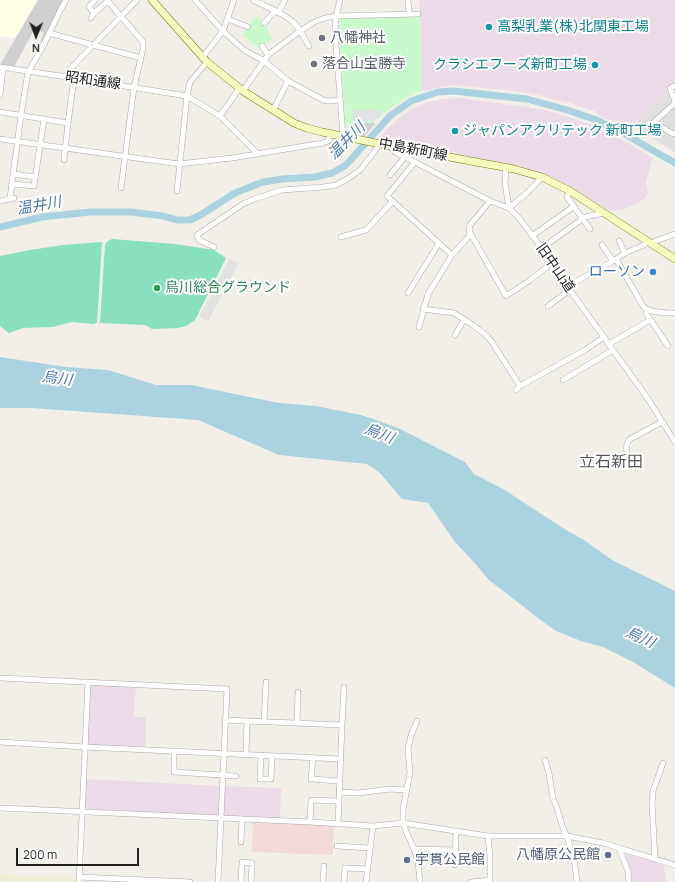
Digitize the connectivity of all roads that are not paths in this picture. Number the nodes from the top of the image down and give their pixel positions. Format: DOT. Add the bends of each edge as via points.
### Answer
graph roads {
  1 [pos="66,0"];
  2 [pos="95,0"];
  3 [pos="107,0"];
  4 [pos="137,0"];
  5 [pos="152,0"];
  6 [pos="195,0"];
  7 [pos="234,0"];
  8 [pos="254,0"];
  9 [pos="284,0"];
  10 [pos="340,0"];
  11 [pos="408,0"];
  12 [pos="277,12"];
  13 [pos="409,14"];
  14 [pos="418,14"];
  15 [pos="336,16"];
  16 [pos="122,17"];
  17 [pos="228,20"];
  18 [pos="264,23"];
  19 [pos="248,27"];
  20 [pos="223,31"];
  21 [pos="300,31"];
  22 [pos="49,33"];
  23 [pos="94,46"];
  24 [pos="262,46"];
  25 [pos="309,46"];
  26 [pos="268,55"];
  27 [pos="141,58"];
  28 [pos="204,60"];
  29 [pos="264,61"];
  30 [pos="2,68"];
  31 [pos="28,72"];
  32 [pos="66,76"];
  33 [pos="74,78"];
  34 [pos="288,81"];
  35 [pos="675,86"];
  36 [pos="134,87"];
  37 [pos="241,90"];
  38 [pos="0,95"];
  39 [pos="187,96"];
  40 [pos="340,100"];
  41 [pos="675,102"];
  42 [pos="273,110"];
  43 [pos="0,112"];
  44 [pos="21,115"];
  45 [pos="220,116"];
  46 [pos="44,119"];
  47 [pos="68,123"];
  48 [pos="675,133"];
  49 [pos="331,134"];
  50 [pos="343,136"];
  51 [pos="0,139"];
  52 [pos="18,141"];
  53 [pos="377,143"];
  54 [pos="40,144"];
  55 [pos="390,146"];
  56 [pos="64,148"];
  57 [pos="258,154"];
  58 [pos="126,157"];
  59 [pos="405,157"];
  60 [pos="64,160"];
  61 [pos="415,162"];
  62 [pos="179,164"];
  63 [pos="506,167"];
  64 [pos="13,174"];
  65 [pos="390,175"];
  66 [pos="35,177"];
  67 [pos="542,177"];
  68 [pos="12,184"];
  69 [pos="122,188"];
  70 [pos="177,191"];
  71 [pos="570,191"];
  72 [pos="0,200"];
  73 [pos="393,201"];
  74 [pos="490,201"];
  75 [pos="573,207"];
  76 [pos="509,208"];
  77 [pos="604,213"];
  78 [pos="583,219"];
  79 [pos="590,229"];
  80 [pos="471,234"];
  81 [pos="675,234"];
  82 [pos="532,236"];
  83 [pos="341,238"];
  84 [pos="619,241"];
  85 [pos="648,242"];
  86 [pos="439,243"];
  87 [pos="602,245"];
  88 [pos="214,247"];
  89 [pos="542,248"];
  90 [pos="625,253"];
  91 [pos="452,255"];
  92 [pos="675,259"];
  93 [pos="614,260"];
  94 [pos="552,263"];
  95 [pos="569,288"];
  96 [pos="408,293"];
  97 [pos="548,306"];
  98 [pos="423,310"];
  99 [pos="647,310"];
  100 [pos="675,313"];
  101 [pos="464,320"];
  102 [pos="650,320"];
  103 [pos="418,327"];
  104 [pos="455,335"];
  105 [pos="604,337"];
  106 [pos="609,344"];
  107 [pos="668,346"];
  108 [pos="613,350"];
  109 [pos="563,380"];
  110 [pos="662,422"];
  111 [pos="673,436"];
  112 [pos="675,442"];
  113 [pos="627,458"];
  114 [pos="0,678"];
  115 [pos="88,682"];
  116 [pos="266,682"];
  117 [pos="344,687"];
  118 [pos="298,692"];
  119 [pos="226,720"];
  120 [pos="247,721"];
  121 [pos="417,721"];
  122 [pos="264,722"];
  123 [pos="297,723"];
  124 [pos="342,725"];
  125 [pos="0,742"];
  126 [pos="85,747"];
  127 [pos="174,751"];
  128 [pos="223,754"];
  129 [pos="246,755"];
  130 [pos="261,755"];
  131 [pos="272,756"];
  132 [pos="313,758"];
  133 [pos="340,759"];
  134 [pos="545,760"];
  135 [pos="663,763"];
  136 [pos="222,775"];
  137 [pos="236,776"];
  138 [pos="339,781"];
  139 [pos="406,790"];
  140 [pos="339,792"];
  141 [pos="338,801"];
  142 [pos="0,808"];
  143 [pos="82,811"];
  144 [pos="221,818"];
  145 [pos="242,819"];
  146 [pos="310,822"];
  147 [pos="403,823"];
  148 [pos="338,824"];
  149 [pos="373,826"];
  150 [pos="456,831"];
  151 [pos="488,836"];
  152 [pos="567,836"];
  153 [pos="241,842"];
  154 [pos="337,846"];
  155 [pos="370,848"];
  156 [pos="619,848"];
  157 [pos="414,849"];
  158 [pos="456,850"];
  159 [pos="655,859"];
  160 [pos="455,865"];
  161 [pos="675,865"];
  162 [pos="324,866"];
  163 [pos="368,869"];
  164 [pos="79,879"];
  165 [pos="190,882"];
  166 [pos="218,882"];
  167 [pos="241,882"];
  168 [pos="251,882"];
  169 [pos="323,882"];
  170 [pos="344,882"];
  171 [pos="366,882"];
  172 [pos="420,882"];
  173 [pos="471,882"];
  174 [pos="475,882"];
  175 [pos="577,882"];
  176 [pos="629,882"];
  1 -- 22 [label="street"];
  2 -- 3 [label="street" via="89,7 93,16"];
  3 -- 16 [label="street"];
  4 -- 16 [label="street"];
  5 -- 28 [label="main road, 中島新町線"];
  6 -- 20 [label="street"];
  7 -- 17 [label="street"];
  8 -- 12 [label="street"];
  9 -- 12 [label="street"];
  10 -- 15 [label="street"];
  11 -- 13 [label="street"];
  12 -- 18 [label="street"];
  12 -- 21 [label="street" via="292,21"];
  13 -- 14 [label="street"];
  13 -- 15 [label="street"];
  15 -- 21 [label="street" via="325,18"];
  15 -- 40 [label="street"];
  16 -- 23 [label="street"];
  16 -- 27 [label="street" via="143,42"];
  17 -- 19 [label="street"];
  17 -- 20 [label="street"];
  20 -- 28 [label="street"];
  20 -- 29 [label="street" via="244,50"];
  21 -- 25 [label="street"];
  21 -- 26 [label="street"];
  22 -- 23 [label="street"];
  22 -- 31 [label="street"];
  23 -- 27 [label="street"];
  23 -- 32 [label="street"];
  24 -- 26 [label="street"];
  26 -- 29 [label="street"];
  27 -- 36 [label="street"];
  28 -- 37 [label="main road, 中島新町線"];
  28 -- 39 [label="street" via="190,82"];
  29 -- 34 [label="street"];
  29 -- 37 [label="street"];
  30 -- 31 [label="street, 昭和通線"];
  30 -- 38 [label="street"];
  31 -- 32 [label="street, 昭和通線"];
  31 -- 44 [label="street"];
  32 -- 33 [label="street, 昭和通線"];
  33 -- 36 [label="street, 昭和通線"];
  33 -- 47 [label="street"];
  34 -- 40 [label="street" via="323,100"];
  34 -- 42 [label="street"];
  35 -- 41 [label="street" via="670,88"];
  36 -- 39 [label="street, 昭和通線"];
  36 -- 58 [label="street"];
  37 -- 42 [label="main road, 中島新町線"];
  37 -- 45 [label="street"];
  39 -- 45 [label="street"];
  39 -- 62 [label="street"];
  40 -- 50 [label="street"];
  41 -- 48 [label="street" via="654,122"];
  42 -- 49 [label="main road, 中島新町線" via="300,126"];
  43 -- 44 [label="street"];
  44 -- 46 [label="street"];
  44 -- 52 [label="street"];
  45 -- 57 [label="street"];
  46 -- 47 [label="street"];
  46 -- 54 [label="street"];
  47 -- 56 [label="street"];
  49 -- 50 [label="main road, 中島新町線"];
  49 -- 57 [label="street" via="328,141 323,143"];
  50 -- 53 [label="main road, 中島新町線"];
  51 -- 52 [label="street"];
  52 -- 54 [label="street"];
  52 -- 64 [label="street"];
  53 -- 55 [label="main road, 中島新町線"];
  53 -- 88 [label="street" via="377,148 360,170 336,185 282,190 254,199 197,235 200,240"];
  54 -- 56 [label="street"];
  54 -- 66 [label="street"];
  55 -- 59 [label="street, 旧中山道"];
  55 -- 63 [label="main road, 中島新町線"];
  56 -- 58 [label="street"];
  56 -- 60 [label="street"];
  57 -- 62 [label="street"];
  58 -- 62 [label="street"];
  58 -- 69 [label="street"];
  59 -- 61 [label="street, 旧中山道"];
  59 -- 65 [label="street"];
  61 -- 73 [label="street" via="387,196"];
  61 -- 74 [label="street, 旧中山道"];
  62 -- 70 [label="street"];
  63 -- 67 [label="main road, 中島新町線"];
  63 -- 76 [label="street" via="505,183"];
  64 -- 66 [label="street"];
  64 -- 68 [label="street"];
  66 -- 68 [label="street" via="34,186"];
  67 -- 71 [label="main road, 中島新町線"];
  67 -- 76 [label="street"];
  68 -- 72 [label="street" via="12,198"];
  71 -- 75 [label="street" via="567,197"];
  71 -- 77 [label="main road, 中島新町線"];
  73 -- 83 [label="street" via="366,230"];
  73 -- 86 [label="street"];
  74 -- 76 [label="street, 旧中山道"];
  74 -- 80 [label="street" via="470,225"];
  75 -- 78 [label="street"];
  75 -- 82 [label="street"];
  76 -- 82 [label="street, 旧中山道"];
  77 -- 78 [label="street"];
  77 -- 85 [label="main road, 中島新町線"];
  78 -- 79 [label="street"];
  78 -- 89 [label="street"];
  80 -- 91 [label="street"];
  80 -- 94 [label="street" via="506,296"];
  81 -- 85 [label="street"];
  82 -- 89 [label="street, 旧中山道"];
  84 -- 90 [label="street"];
  85 -- 90 [label="street"];
  85 -- 92 [label="main road, 中島新町線"];
  86 -- 91 [label="street"];
  86 -- 96 [label="street"];
  87 -- 93 [label="street"];
  89 -- 94 [label="street, 旧中山道"];
  90 -- 93 [label="street"];
  91 -- 98 [label="street" via="428,294"];
  93 -- 95 [label="street"];
  93 -- 99 [label="street"];
  94 -- 95 [label="street, 旧中山道"];
  95 -- 97 [label="street"];
  95 -- 105 [label="street, 旧中山道"];
  98 -- 101 [label="street" via="454,312"];
  98 -- 103 [label="street"];
  99 -- 100 [label="street"];
  99 -- 102 [label="street"];
  101 -- 104 [label="street"];
  101 -- 105 [label="street" via="487,336 518,388"];
  102 -- 106 [label="street"];
  102 -- 107 [label="street"];
  105 -- 106 [label="street, 旧中山道"];
  106 -- 108 [label="street, 旧中山道"];
  108 -- 109 [label="street"];
  108 -- 110 [label="street, 旧中山道"];
  110 -- 111 [label="street, 旧中山道"];
  110 -- 113 [label="street" via="628,441"];
  111 -- 112 [label="street, 旧中山道"];
  114 -- 115 [label="street"];
  115 -- 119 [label="street" via="227,689"];
  115 -- 126 [label="street"];
  116 -- 122 [label="street"];
  117 -- 124 [label="street"];
  118 -- 123 [label="street"];
  119 -- 120 [label="street"];
  119 -- 128 [label="street"];
  120 -- 122 [label="street"];
  120 -- 129 [label="street"];
  121 -- 139 [label="street" via="408,749 410,773"];
  122 -- 123 [label="street"];
  123 -- 124 [label="street"];
  124 -- 133 [label="street"];
  125 -- 126 [label="street"];
  126 -- 127 [label="street"];
  126 -- 143 [label="street"];
  127 -- 128 [label="street"];
  127 -- 136 [label="street" via="174,772"];
  128 -- 129 [label="street"];
  128 -- 136 [label="street"];
  129 -- 130 [label="street"];
  130 -- 131 [label="street"];
  130 -- 131 [label="street" via="260,779 271,779"];
  131 -- 132 [label="street"];
  132 -- 133 [label="street"];
  132 -- 138 [label="street" via="311,779"];
  133 -- 138 [label="street"];
  134 -- 152 [label="street" via="550,773 553,799"];
  135 -- 159 [label="street" via="652,804"];
  136 -- 137 [label="street"];
  136 -- 144 [label="street"];
  138 -- 140 [label="street"];
  139 -- 140 [label="street"];
  139 -- 147 [label="street"];
  140 -- 141 [label="street"];
  141 -- 146 [label="street" via="311,800"];
  141 -- 148 [label="street"];
  142 -- 143 [label="street"];
  143 -- 144 [label="street"];
  143 -- 164 [label="street"];
  144 -- 145 [label="street"];
  144 -- 166 [label="street"];
  145 -- 146 [label="street"];
  145 -- 153 [label="street"];
  146 -- 148 [label="street"];
  147 -- 149 [label="street"];
  147 -- 150 [label="street"];
  147 -- 157 [label="street"];
  148 -- 149 [label="street"];
  149 -- 155 [label="street"];
  150 -- 151 [label="street"];
  150 -- 158 [label="street"];
  151 -- 152 [label="street"];
  151 -- 174 [label="street" via="490,880"];
  152 -- 156 [label="street"];
  152 -- 175 [label="street"];
  154 -- 155 [label="street"];
  155 -- 163 [label="street"];
  156 -- 159 [label="street"];
  156 -- 176 [label="street" via="628,871"];
  157 -- 158 [label="street"];
  157 -- 172 [label="street"];
  158 -- 160 [label="street"];
  159 -- 161 [label="street"];
  162 -- 169 [label="street"];
  163 -- 170 [label="street" via="345,868"];
  163 -- 171 [label="street"];
  164 -- 165 [label="street"];
  167 -- 168 [label="street" via="242,862 252,863"];
  173 -- 174 [label="street"];
}
